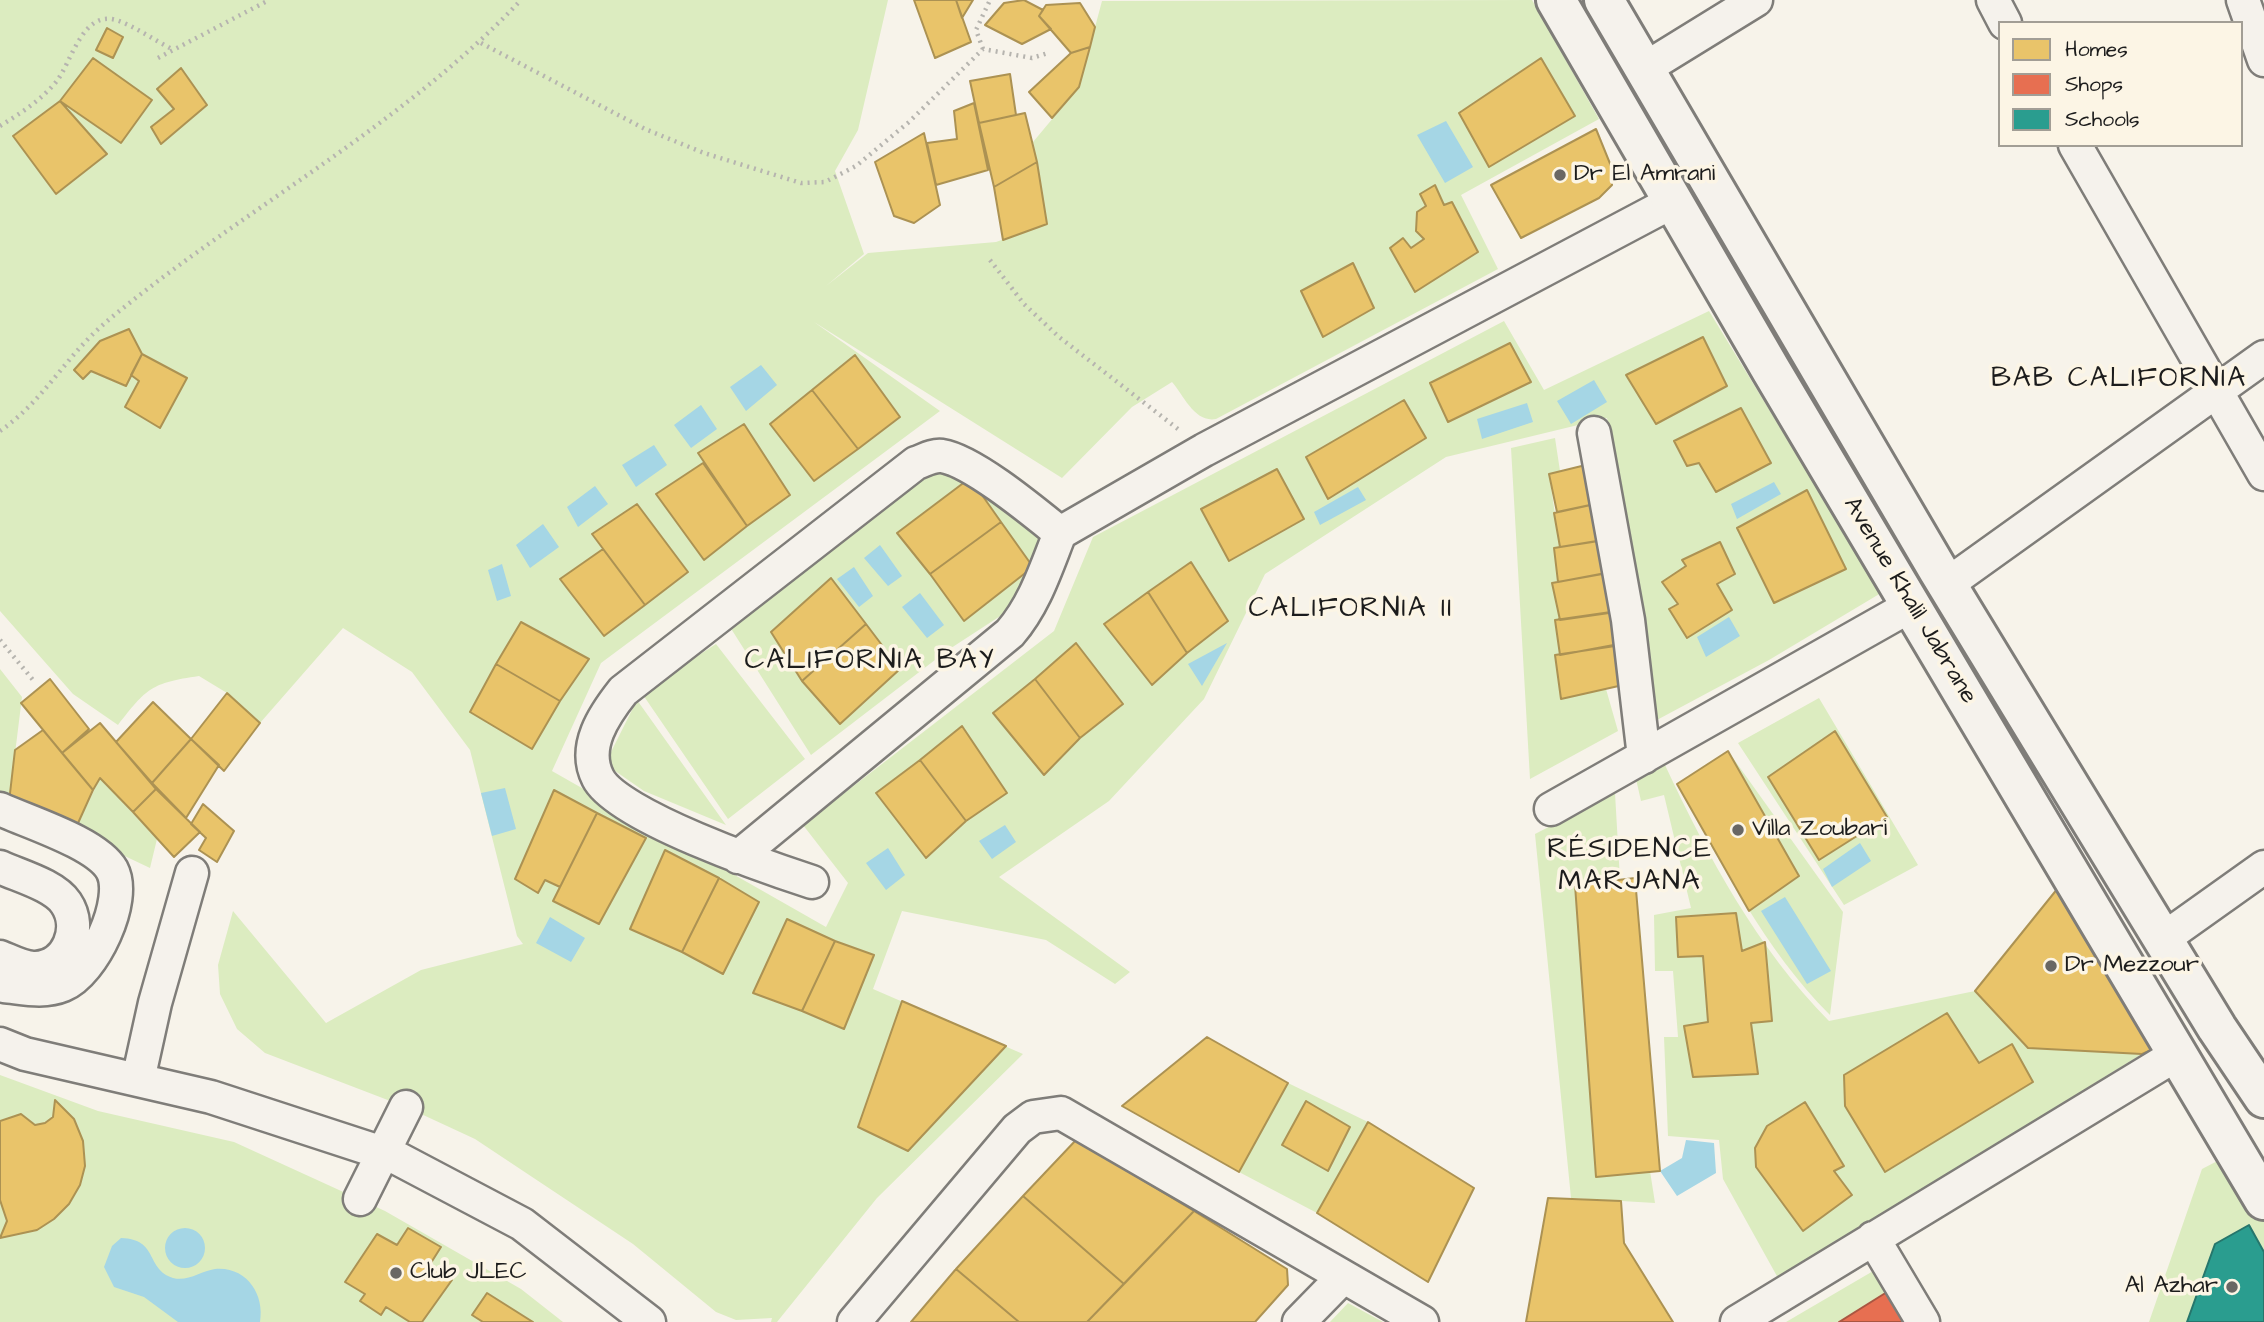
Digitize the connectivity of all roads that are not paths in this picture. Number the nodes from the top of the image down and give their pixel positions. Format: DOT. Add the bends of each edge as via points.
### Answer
graph roads {
  1 [pos="1556,0"];
  2 [pos="1604,0"];
  3 [pos="1756,0"];
  4 [pos="1993,0"];
  5 [pos="2243,0"];
  6 [pos="2004,21"];
  7 [pos="2264,60"];
  8 [pos="1644,69"];
  9 [pos="2076,147"];
  10 [pos="1674,201"];
  11 [pos="2264,357"];
  12 [pos="2214,392"];
  13 [pos="1594,433"];
  14 [pos="2264,474"];
  15 [pos="1060,533"];
  16 [pos="1946,585"];
  17 [pos="1912,606"];
  18 [pos="1644,757"];
  19 [pos="0,809"];
  20 [pos="1551,810"];
  21 [pos="738,857"];
  22 [pos="0,867"];
  23 [pos="2264,867"];
  24 [pos="192,873"];
  25 [pos="812,883"];
  26 [pos="2163,939"];
  27 [pos="5,975"];
  28 [pos="0,1044"];
  29 [pos="2179,1054"];
  30 [pos="138,1080"];
  31 [pos="2264,1098"];
  32 [pos="406,1107"];
  33 [pos="382,1153"];
  34 [pos="360,1199"];
  35 [pos="2264,1200"];
  36 [pos="1873,1238"];
  37 [pos="1343,1278"];
  38 [pos="649,1322"];
  39 [pos="853,1322"];
  40 [pos="1299,1322"];
  41 [pos="1422,1322"];
  42 [pos="1737,1322"];
  43 [pos="1923,1322"];
  1 -- 10 [label="main road, Avenue Khalil Jabrane"];
  2 -- 8 [label="main road, Avenue Khalil Jabrane"];
  3 -- 8 [label="street"];
  4 -- 6 [label="street"];
  5 -- 7 [label="street"];
  8 -- 16 [label="main road, Avenue Khalil Jabrane"];
  9 -- 12 [label="street"];
  10 -- 15 [label="street" via="1204,450"];
  10 -- 17 [label="main road, Avenue Khalil Jabrane"];
  11 -- 12 [label="street"];
  12 -- 14 [label="street"];
  12 -- 16 [label="street"];
  13 -- 18 [label="street" via="1628,620"];
  15 -- 21 [label="street" via="1037,591 1010,634"];
  15 -- 21 [label="street" via="961,464 943,456 932,457 916,463 623,691 601,718 593,756 597,777 607,791 690,837"];
  16 -- 26 [label="main road, Avenue Khalil Jabrane"];
  17 -- 18 [label="street"];
  17 -- 29 [label="main road, Avenue Khalil Jabrane"];
  18 -- 20 [label="street"];
  19 -- 27 [label="street" via="89,849 112,869 119,894 105,934 86,967 65,985 41,990"];
  21 -- 25 [label="street"];
  22 -- 27 [label="street" via="65,901 74,922 71,944 56,961"];
  23 -- 26 [label="street"];
  24 -- 30 [label="street"];
  26 -- 31 [label="main road, Avenue Khalil Jabrane"];
  28 -- 30 [label="street"];
  29 -- 35 [label="main road, Avenue Khalil Jabrane"];
  29 -- 36 [label="street"];
  30 -- 33 [label="street" via="211,1097"];
  32 -- 33 [label="street"];
  33 -- 34 [label="street"];
  33 -- 38 [label="street" via="522,1224"];
  36 -- 42 [label="street"];
  36 -- 43 [label="street"];
  37 -- 39 [label="street" via="1072,1117 1046,1113 1017,1129"];
  37 -- 40 [label="street"];
  37 -- 41 [label="street"];
}
